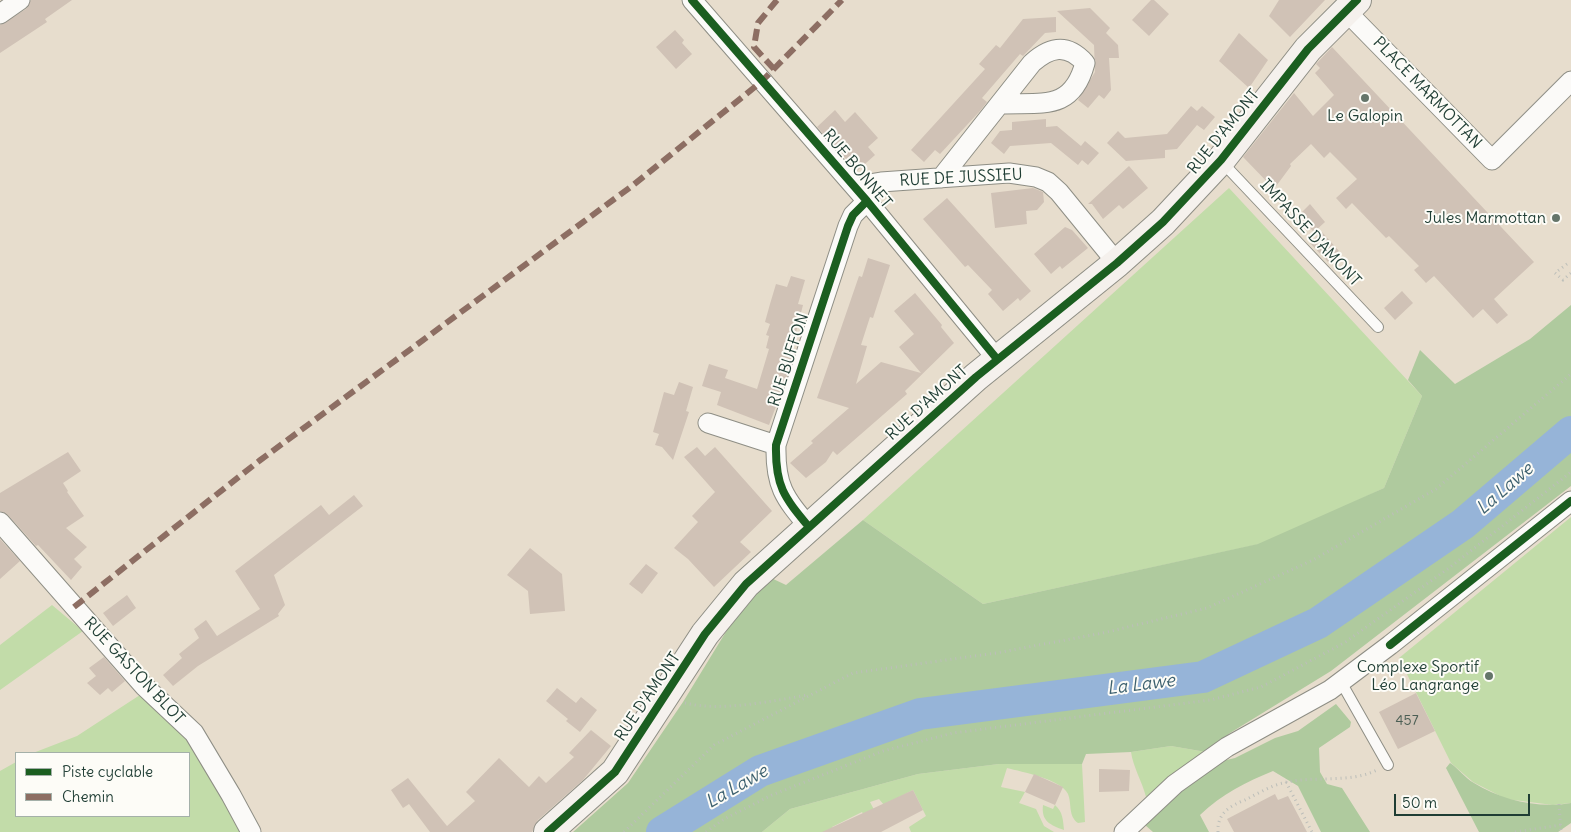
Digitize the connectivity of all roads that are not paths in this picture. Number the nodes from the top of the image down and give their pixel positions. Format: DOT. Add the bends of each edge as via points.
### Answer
graph roads {
  1 [pos="20,0"];
  2 [pos="692,0"];
  3 [pos="1351,6"];
  4 [pos="0,14"];
  5 [pos="1571,81"];
  6 [pos="1000,104"];
  7 [pos="1221,160"];
  8 [pos="941,178"];
  9 [pos="862,195"];
  10 [pos="1117,263"];
  11 [pos="1378,327"];
  12 [pos="997,359"];
  13 [pos="708,423"];
  14 [pos="776,445"];
  15 [pos="1571,501"];
  16 [pos="0,522"];
  17 [pos="809,528"];
  18 [pos="1340,682"];
  19 [pos="1388,765"];
  20 [pos="552,831"];
  21 [pos="251,832"];
  22 [pos="1124,832"];
  1 -- 4 [label="street"];
  2 -- 9 [label="street, RUE BONNET"];
  3 -- 5 [label="street, PLACE MARMOTTAN" via="1492,160"];
  3 -- 7 [label="street, RUE D'AMONT" via="1308,49"];
  6 -- 8 [label="street"];
  7 -- 10 [label="street, RUE D'AMONT" via="1163,222"];
  7 -- 11 [label="lane, IMPASSE D'AMONT"];
  8 -- 9 [label="street, RUE DE JUSSIEU" via="869,184"];
  8 -- 10 [label="street, RUE DE JUSSIEU" via="1023,174 1048,182"];
  9 -- 12 [label="street, RUE BONNET"];
  9 -- 14 [label="street, RUE BUFFON" via="848,226"];
  10 -- 12 [label="street, RUE D'AMONT"];
  12 -- 17 [label="street, RUE D'AMONT"];
  13 -- 14 [label="street"];
  14 -- 17 [label="street, RUE BUFFON" via="777,477 782,492"];
  15 -- 18 [label="street"];
  16 -- 21 [label="street, RUE GASTON BLOT" via="144,686 194,733"];
  17 -- 20 [label="street, RUE D'AMONT" via="746,584 724,609 615,772"];
  18 -- 19 [label="lane"];
  18 -- 22 [label="street" via="1317,699 1226,747 1175,784"];
}
